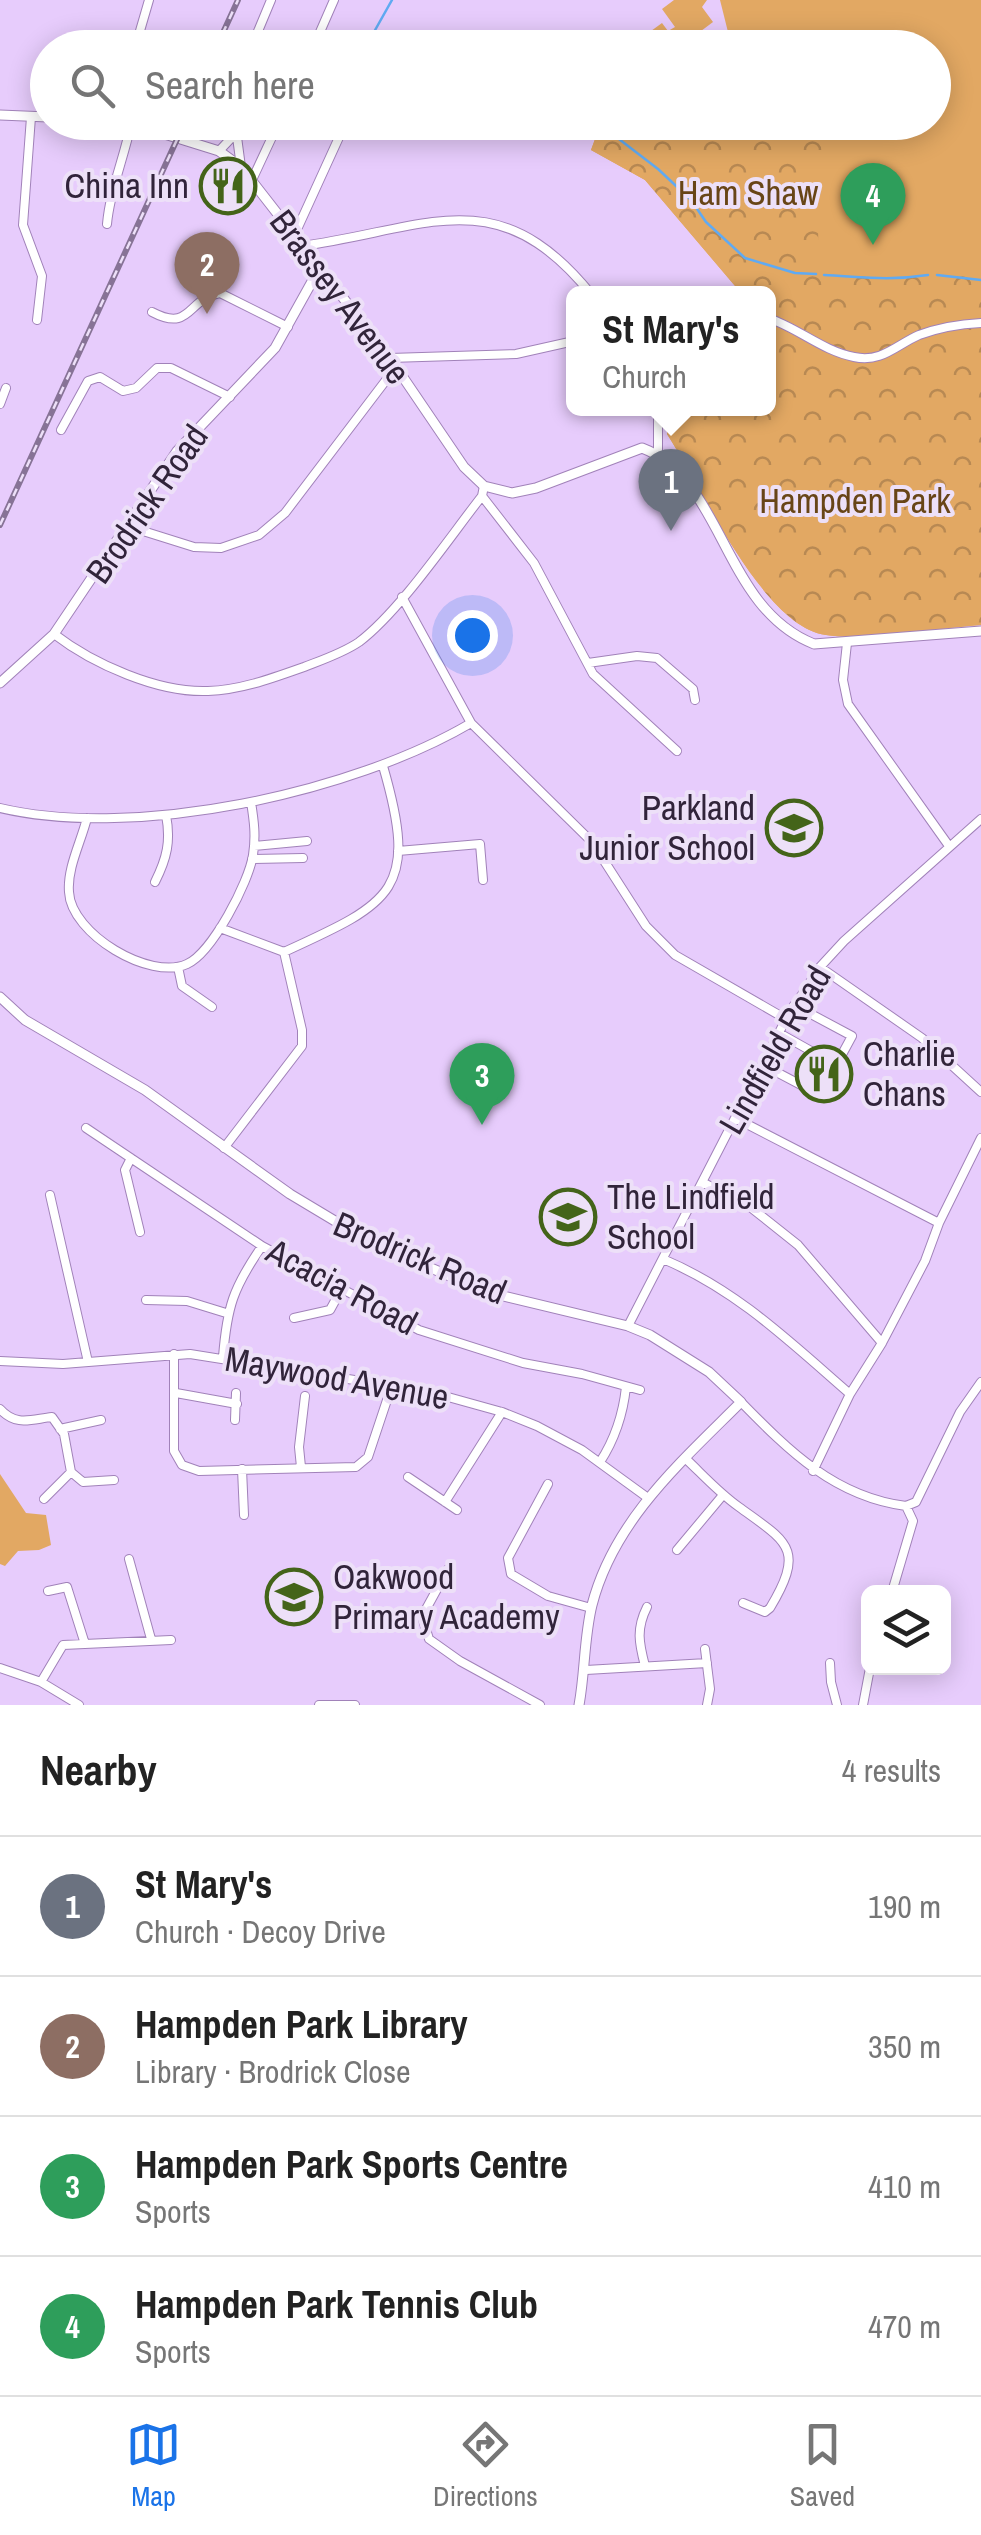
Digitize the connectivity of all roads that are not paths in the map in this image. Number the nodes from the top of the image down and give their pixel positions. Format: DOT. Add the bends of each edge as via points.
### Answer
graph roads {
  1 [pos="149,0"];
  2 [pos="272,0"];
  3 [pos="334,0"];
  4 [pos="140,30"];
  5 [pos="259,30"];
  6 [pos="321,30"];
  7 [pos="2,114"];
  8 [pos="30,117"];
  9 [pos="30,130"];
  10 [pos="125,140"];
  11 [pos="181,140"];
  12 [pos="229,140"];
  13 [pos="237,140"];
  14 [pos="271,140"];
  15 [pos="338,140"];
  16 [pos="219,151"];
  17 [pos="242,167"];
  18 [pos="252,180"];
  19 [pos="108,224"];
  20 [pos="294,236"];
  21 [pos="301,246"];
  22 [pos="319,269"];
  23 [pos="584,286"];
  24 [pos="152,312"];
  25 [pos="37,320"];
  26 [pos="776,322"];
  27 [pos="981,322"];
  28 [pos="288,327"];
  29 [pos="566,343"];
  30 [pos="393,362"];
  31 [pos="6,388"];
  32 [pos="230,397"];
  33 [pos="0,404"];
  34 [pos="658,416"];
  35 [pos="61,430"];
  36 [pos="658,454"];
  37 [pos="483,491"];
  38 [pos="127,526"];
  39 [pos="402,597"];
  40 [pos="981,632"];
  41 [pos="54,634"];
  42 [pos="847,643"];
  43 [pos="588,663"];
  44 [pos="0,683"];
  45 [pos="695,700"];
  46 [pos="471,723"];
  47 [pos="676,750"];
  48 [pos="382,766"];
  49 [pos="251,802"];
  50 [pos="0,808"];
  51 [pos="166,815"];
  52 [pos="87,818"];
  53 [pos="981,819"];
  54 [pos="306,842"];
  55 [pos="254,846"];
  56 [pos="949,846"];
  57 [pos="398,851"];
  58 [pos="303,858"];
  59 [pos="252,859"];
  60 [pos="484,880"];
  61 [pos="155,882"];
  62 [pos="220,928"];
  63 [pos="284,952"];
  64 [pos="178,967"];
  65 [pos="820,967"];
  66 [pos="0,997"];
  67 [pos="794,1005"];
  68 [pos="212,1007"];
  69 [pos="786,1019"];
  70 [pos="779,1033"];
  71 [pos="763,1065"];
  72 [pos="836,1065"];
  73 [pos="981,1092"];
  74 [pos="735,1118"];
  75 [pos="86,1128"];
  76 [pos="981,1138"];
  77 [pos="224,1148"];
  78 [pos="132,1158"];
  79 [pos="702,1182"];
  80 [pos="50,1194"];
  81 [pos="939,1223"];
  82 [pos="140,1232"];
  83 [pos="262,1246"];
  84 [pos="663,1259"];
  85 [pos="341,1290"];
  86 [pos="146,1300"];
  87 [pos="226,1313"];
  88 [pos="294,1318"];
  89 [pos="628,1326"];
  90 [pos="882,1343"];
  91 [pos="174,1354"];
  92 [pos="223,1357"];
  93 [pos="0,1361"];
  94 [pos="88,1362"];
  95 [pos="981,1382"];
  96 [pos="392,1385"];
  97 [pos="626,1388"];
  98 [pos="640,1390"];
  99 [pos="236,1393"];
  100 [pos="176,1394"];
  101 [pos="850,1394"];
  102 [pos="306,1396"];
  103 [pos="741,1402"];
  104 [pos="237,1404"];
  105 [pos="0,1409"];
  106 [pos="502,1412"];
  107 [pos="101,1420"];
  108 [pos="235,1420"];
  109 [pos="60,1429"];
  110 [pos="685,1458"];
  111 [pos="600,1462"];
  112 [pos="301,1467"];
  113 [pos="242,1470"];
  114 [pos="813,1470"];
  115 [pos="71,1472"];
  116 [pos="408,1478"];
  117 [pos="114,1480"];
  118 [pos="548,1484"];
  119 [pos="723,1495"];
  120 [pos="648,1498"];
  121 [pos="44,1499"];
  122 [pos="446,1502"];
  123 [pos="906,1506"];
  124 [pos="458,1510"];
  125 [pos="244,1515"];
  126 [pos="677,1550"];
  127 [pos="130,1560"];
  128 [pos="448,1568"];
  129 [pos="894,1585"];
  130 [pos="48,1591"];
  131 [pos="743,1602"];
  132 [pos="647,1607"];
  133 [pos="591,1608"];
  134 [pos="151,1639"];
  135 [pos="171,1640"];
  136 [pos="85,1644"];
  137 [pos="705,1649"];
  138 [pos="707,1662"];
  139 [pos="830,1663"];
  140 [pos="645,1666"];
  141 [pos="0,1668"];
  142 [pos="586,1670"];
  143 [pos="868,1675"];
  144 [pos="41,1682"];
  145 [pos="79,1705"];
  146 [pos="319,1705"];
  147 [pos="355,1705"];
  148 [pos="540,1705"];
  149 [pos="579,1705"];
  150 [pos="707,1705"];
  151 [pos="837,1705"];
  152 [pos="862,1705"];
  1 -- 4 [label="street"];
  2 -- 5 [label="street"];
  3 -- 6 [label="street"];
  7 -- 8 [label="street"];
  9 -- 25 [label="street" via="23,225 42,276"];
  10 -- 19 [label="street"];
  11 -- 16 [label="street, Brassey Avenue"];
  12 -- 16 [label="street"];
  13 -- 17 [label="street"];
  14 -- 18 [label="street"];
  15 -- 20 [label="street"];
  16 -- 17 [label="street, Brassey Avenue"];
  17 -- 18 [label="street, Brassey Avenue"];
  18 -- 20 [label="street, Brassey Avenue"];
  20 -- 21 [label="street, Brassey Avenue"];
  21 -- 22 [label="street, Brassey Avenue"];
  21 -- 23 [label="street" via="451,218 502,224 554,254"];
  22 -- 28 [label="street, Brodrick Road"];
  22 -- 30 [label="street, Brassey Avenue"];
  24 -- 28 [label="street" via="174,320 220,293"];
  26 -- 27 [label="street" via="837,353 880,358 919,335"];
  28 -- 32 [label="street, Brodrick Road"];
  29 -- 30 [label="street" via="516,354"];
  30 -- 37 [label="street, Brassey Avenue"];
  30 -- 38 [label="street" via="286,513 259,534 221,548 194,548"];
  31 -- 33 [label="street"];
  32 -- 35 [label="street" via="171,368 157,368 136,388 123,390 100,378 88,381"];
  32 -- 38 [label="street, Brodrick Road" via="177,452"];
  34 -- 36 [label="street"];
  36 -- 37 [label="street" via="642,448 536,488"];
  36 -- 42 [label="street" via="675,465 772,618 814,644"];
  37 -- 39 [label="street"];
  37 -- 43 [label="street" via="534,564"];
  38 -- 41 [label="street, Brodrick Road"];
  39 -- 41 [label="street" via="360,641 331,656 239,688 204,692 123,674"];
  39 -- 46 [label="street"];
  40 -- 42 [label="street"];
  41 -- 44 [label="street, Brodrick Road"];
  42 -- 56 [label="street" via="848,704"];
  43 -- 45 [label="street" via="656,658 693,689"];
  43 -- 47 [label="street"];
  46 -- 48 [label="street"];
  46 -- 69 [label="street" via="592,842 631,907 676,955"];
  48 -- 49 [label="street"];
  48 -- 57 [label="street" via="397,816"];
  49 -- 51 [label="street"];
  49 -- 55 [label="street"];
  50 -- 52 [label="street"];
  51 -- 52 [label="street"];
  51 -- 61 [label="street" via="167,855"];
  52 -- 64 [label="street" via="68,896 78,921 122,956"];
  53 -- 56 [label="street, Lindfield Road"];
  54 -- 55 [label="street"];
  55 -- 59 [label="street"];
  56 -- 65 [label="street, Lindfield Road"];
  57 -- 60 [label="street" via="480,844"];
  57 -- 63 [label="street" via="396,872 379,901"];
  58 -- 59 [label="street"];
  59 -- 62 [label="street"];
  62 -- 63 [label="street"];
  62 -- 64 [label="street" via="190,964"];
  63 -- 77 [label="street" via="302,1046"];
  64 -- 68 [label="street" via="182,986"];
  65 -- 67 [label="street, Lindfield Road"];
  65 -- 73 [label="street" via="922,1038"];
  66 -- 77 [label="street, Brodrick Road" via="24,1020 145,1090"];
  67 -- 69 [label="street, Lindfield Road"];
  67 -- 72 [label="street" via="852,1036"];
  69 -- 70 [label="street, Lindfield Road"];
  70 -- 71 [label="street, Lindfield Road"];
  70 -- 72 [label="street"];
  71 -- 72 [label="street" via="820,1095"];
  71 -- 74 [label="street, Lindfield Road"];
  74 -- 79 [label="street, Lindfield Road"];
  74 -- 81 [label="street"];
  75 -- 78 [label="street, Acacia Road"];
  76 -- 81 [label="street"];
  77 -- 89 [label="street, Brodrick Road" via="319,1214 402,1258 500,1296"];
  78 -- 82 [label="street" via="125,1170"];
  78 -- 83 [label="street, Acacia Road"];
  79 -- 84 [label="street, Lindfield Road"];
  79 -- 90 [label="street" via="749,1206 798,1245"];
  80 -- 94 [label="street"];
  81 -- 90 [label="street"];
  83 -- 85 [label="street, Acacia Road"];
  83 -- 87 [label="street"];
  84 -- 89 [label="street, Lindfield Road"];
  84 -- 101 [label="street" via="748,1306"];
  85 -- 88 [label="street" via="330,1310"];
  85 -- 97 [label="street, Acacia Road" via="419,1330"];
  86 -- 87 [label="street" via="187,1301"];
  87 -- 92 [label="street"];
  89 -- 103 [label="street, Brodrick Road" via="681,1352"];
  90 -- 101 [label="street"];
  91 -- 92 [label="street, Maywood Avenue"];
  91 -- 94 [label="street, Maywood Avenue"];
  91 -- 100 [label="street"];
  92 -- 96 [label="street, Maywood Avenue"];
  93 -- 94 [label="street, Maywood Avenue"];
  95 -- 123 [label="street" via="925,1488"];
  96 -- 106 [label="street, Maywood Avenue"];
  96 -- 112 [label="street" via="368,1456 356,1467"];
  97 -- 98 [label="street, Acacia Road"];
  97 -- 111 [label="street" via="624,1410"];
  99 -- 104 [label="street"];
  100 -- 104 [label="street"];
  100 -- 113 [label="street" via="174,1451 182,1464"];
  101 -- 114 [label="street"];
  102 -- 112 [label="street"];
  103 -- 110 [label="street"];
  103 -- 114 [label="street, Brodrick Road"];
  104 -- 108 [label="street"];
  105 -- 109 [label="street" via="25,1422 52,1416"];
  106 -- 111 [label="street, Maywood Avenue"];
  106 -- 122 [label="street"];
  107 -- 109 [label="street"];
  109 -- 115 [label="street"];
  110 -- 119 [label="street"];
  110 -- 120 [label="street"];
  111 -- 120 [label="street, Maywood Avenue"];
  112 -- 113 [label="street"];
  113 -- 125 [label="street"];
  114 -- 123 [label="street, Brodrick Road" via="839,1487"];
  115 -- 117 [label="street" via="83,1482"];
  115 -- 121 [label="street"];
  116 -- 122 [label="street"];
  118 -- 133 [label="street" via="508,1558 511,1574 548,1596"];
  119 -- 126 [label="street"];
  119 -- 131 [label="street" via="784,1543 789,1570 767,1616"];
  120 -- 133 [label="street" via="621,1534"];
  122 -- 124 [label="street"];
  123 -- 129 [label="street" via="913,1521"];
  127 -- 134 [label="street"];
  128 -- 148 [label="street" via="425,1611 429,1639"];
  130 -- 136 [label="street" via="67,1587"];
  132 -- 140 [label="street" via="638,1640"];
  133 -- 142 [label="street"];
  134 -- 135 [label="street"];
  134 -- 136 [label="street"];
  136 -- 144 [label="street" via="63,1645"];
  137 -- 138 [label="street"];
  138 -- 140 [label="street"];
  138 -- 150 [label="street"];
  139 -- 151 [label="street"];
  140 -- 142 [label="street"];
  141 -- 144 [label="street"];
  142 -- 149 [label="street"];
  143 -- 152 [label="street"];
  144 -- 145 [label="street"];
  146 -- 147 [label="street"];
}
